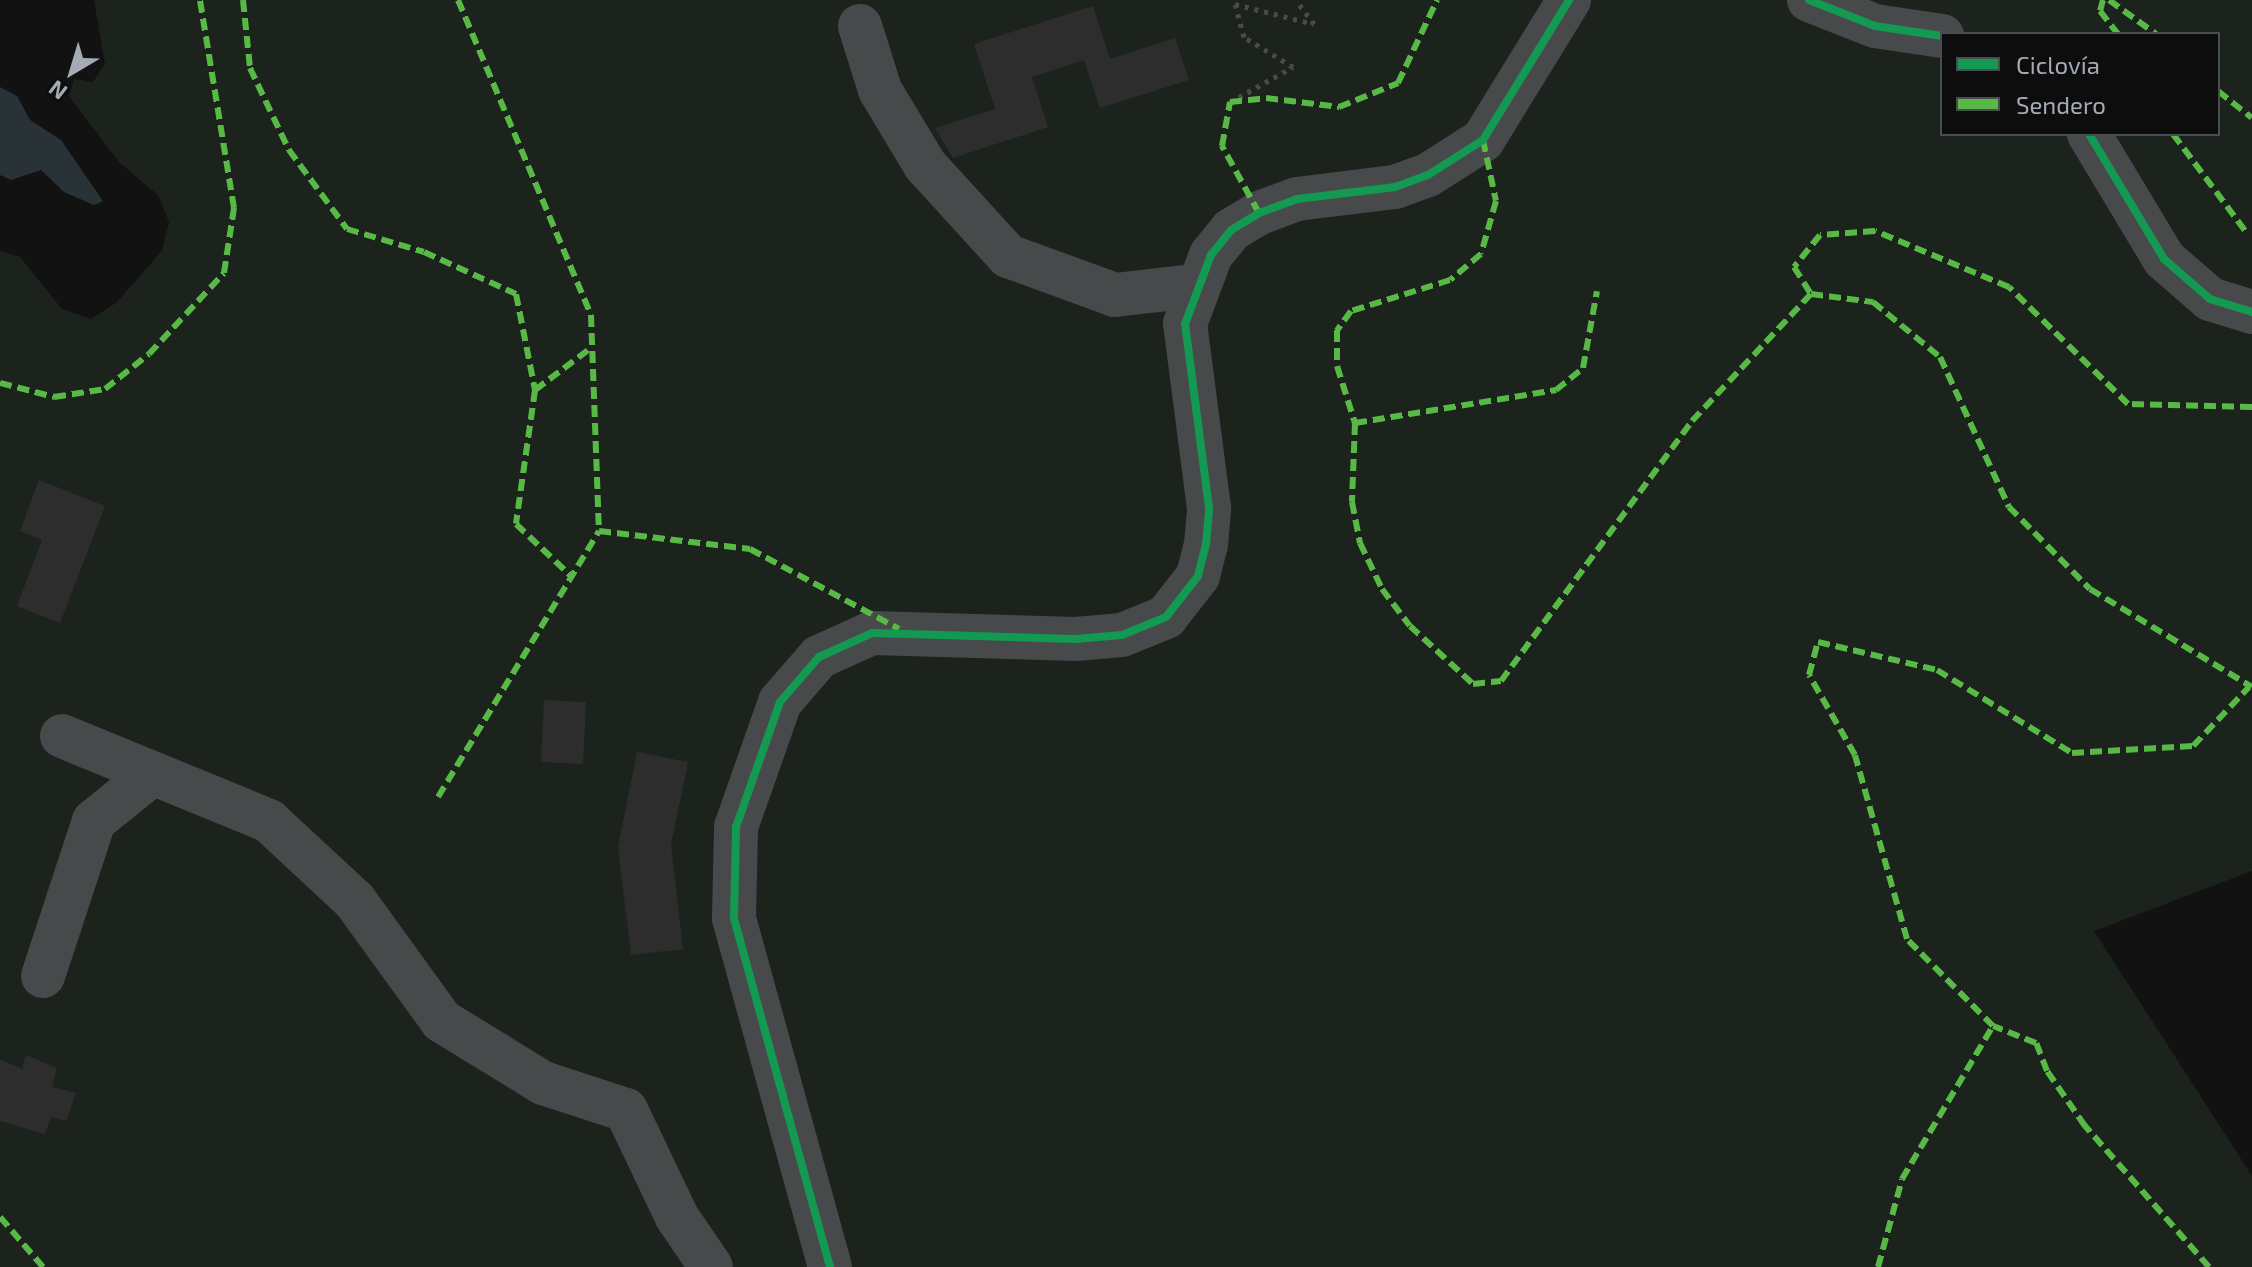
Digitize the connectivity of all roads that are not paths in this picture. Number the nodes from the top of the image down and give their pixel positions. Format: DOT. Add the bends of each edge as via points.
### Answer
graph roads {
  1 [pos="1569,0"];
  2 [pos="1809,0"];
  3 [pos="860,26"];
  4 [pos="1940,36"];
  5 [pos="2090,136"];
  6 [pos="1194,286"];
  7 [pos="2252,312"];
  8 [pos="62,736"];
  9 [pos="152,774"];
  10 [pos="43,976"];
  11 [pos="711,1267"];
  12 [pos="830,1267"];
  1 -- 6 [label="street" via="1483,140 1428,175 1395,187 1297,199 1259,213 1231,230"];
  2 -- 4 [label="street" via="1875,26"];
  3 -- 6 [label="street" via="880,90 925,165 1008,256 1115,295"];
  5 -- 7 [label="street" via="2164,259 2210,299"];
  6 -- 12 [label="street" via="1185,324 1209,508 1201,566 1186,596 1166,617 1122,635 1075,639 903,631 845,642 795,681 764,739 732,851 734,918"];
  8 -- 9 [label="street"];
  9 -- 10 [label="street" via="94,821"];
  9 -- 11 [label="street" via="269,821 355,901 442,1021 543,1083 626,1110 677,1217"];
}
